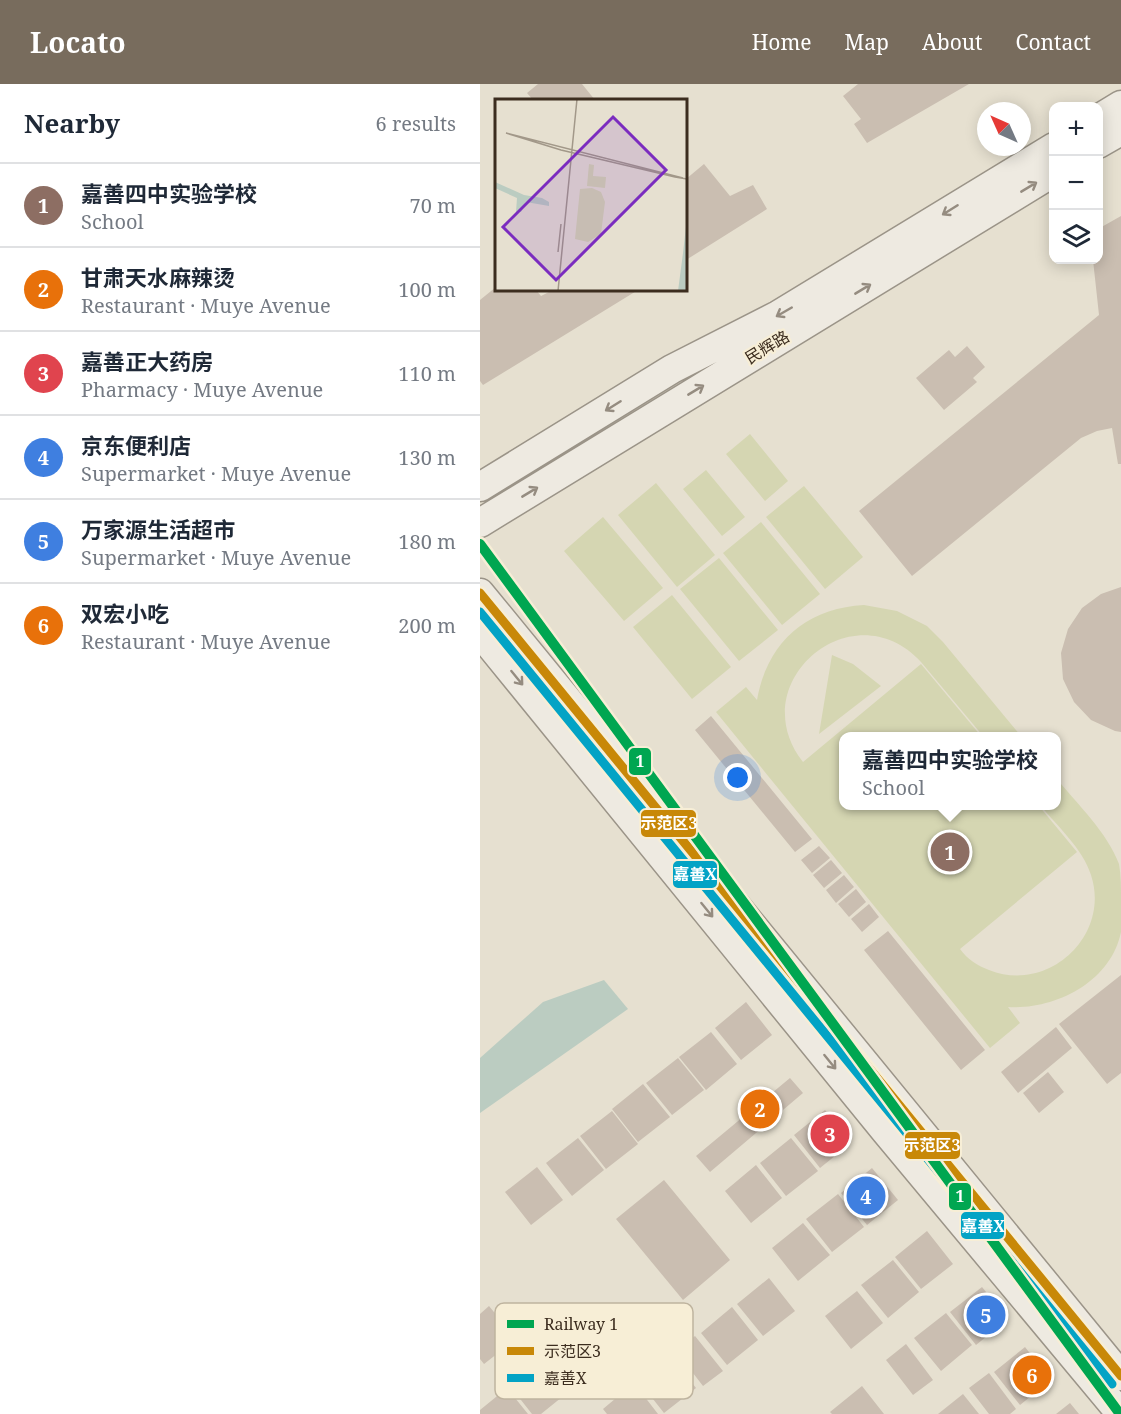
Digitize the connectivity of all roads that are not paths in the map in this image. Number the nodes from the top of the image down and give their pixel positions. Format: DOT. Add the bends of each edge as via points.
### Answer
graph roads {
  1 [pos="1121,105"];
  2 [pos="1103,116"];
  3 [pos="1121,130"];
  4 [pos="1103,141"];
  5 [pos="1049,149"];
  6 [pos="1049,174"];
  7 [pos="480,487"];
  8 [pos="480,523"];
  9 [pos="480,593"];
  10 [pos="480,633"];
  11 [pos="1121,1376"];
  12 [pos="1120,1414"];
  1 -- 2 [label="main road"];
  3 -- 4 [label="main road"];
  5 -- 7 [label="main road, 民辉路, one-way" via="778,315 672,369"];
  8 -- 6 [label="main road, 民辉路, one-way"];
  9 -- 11 [label="main road"];
  10 -- 12 [label="main road, one-way"];
}
